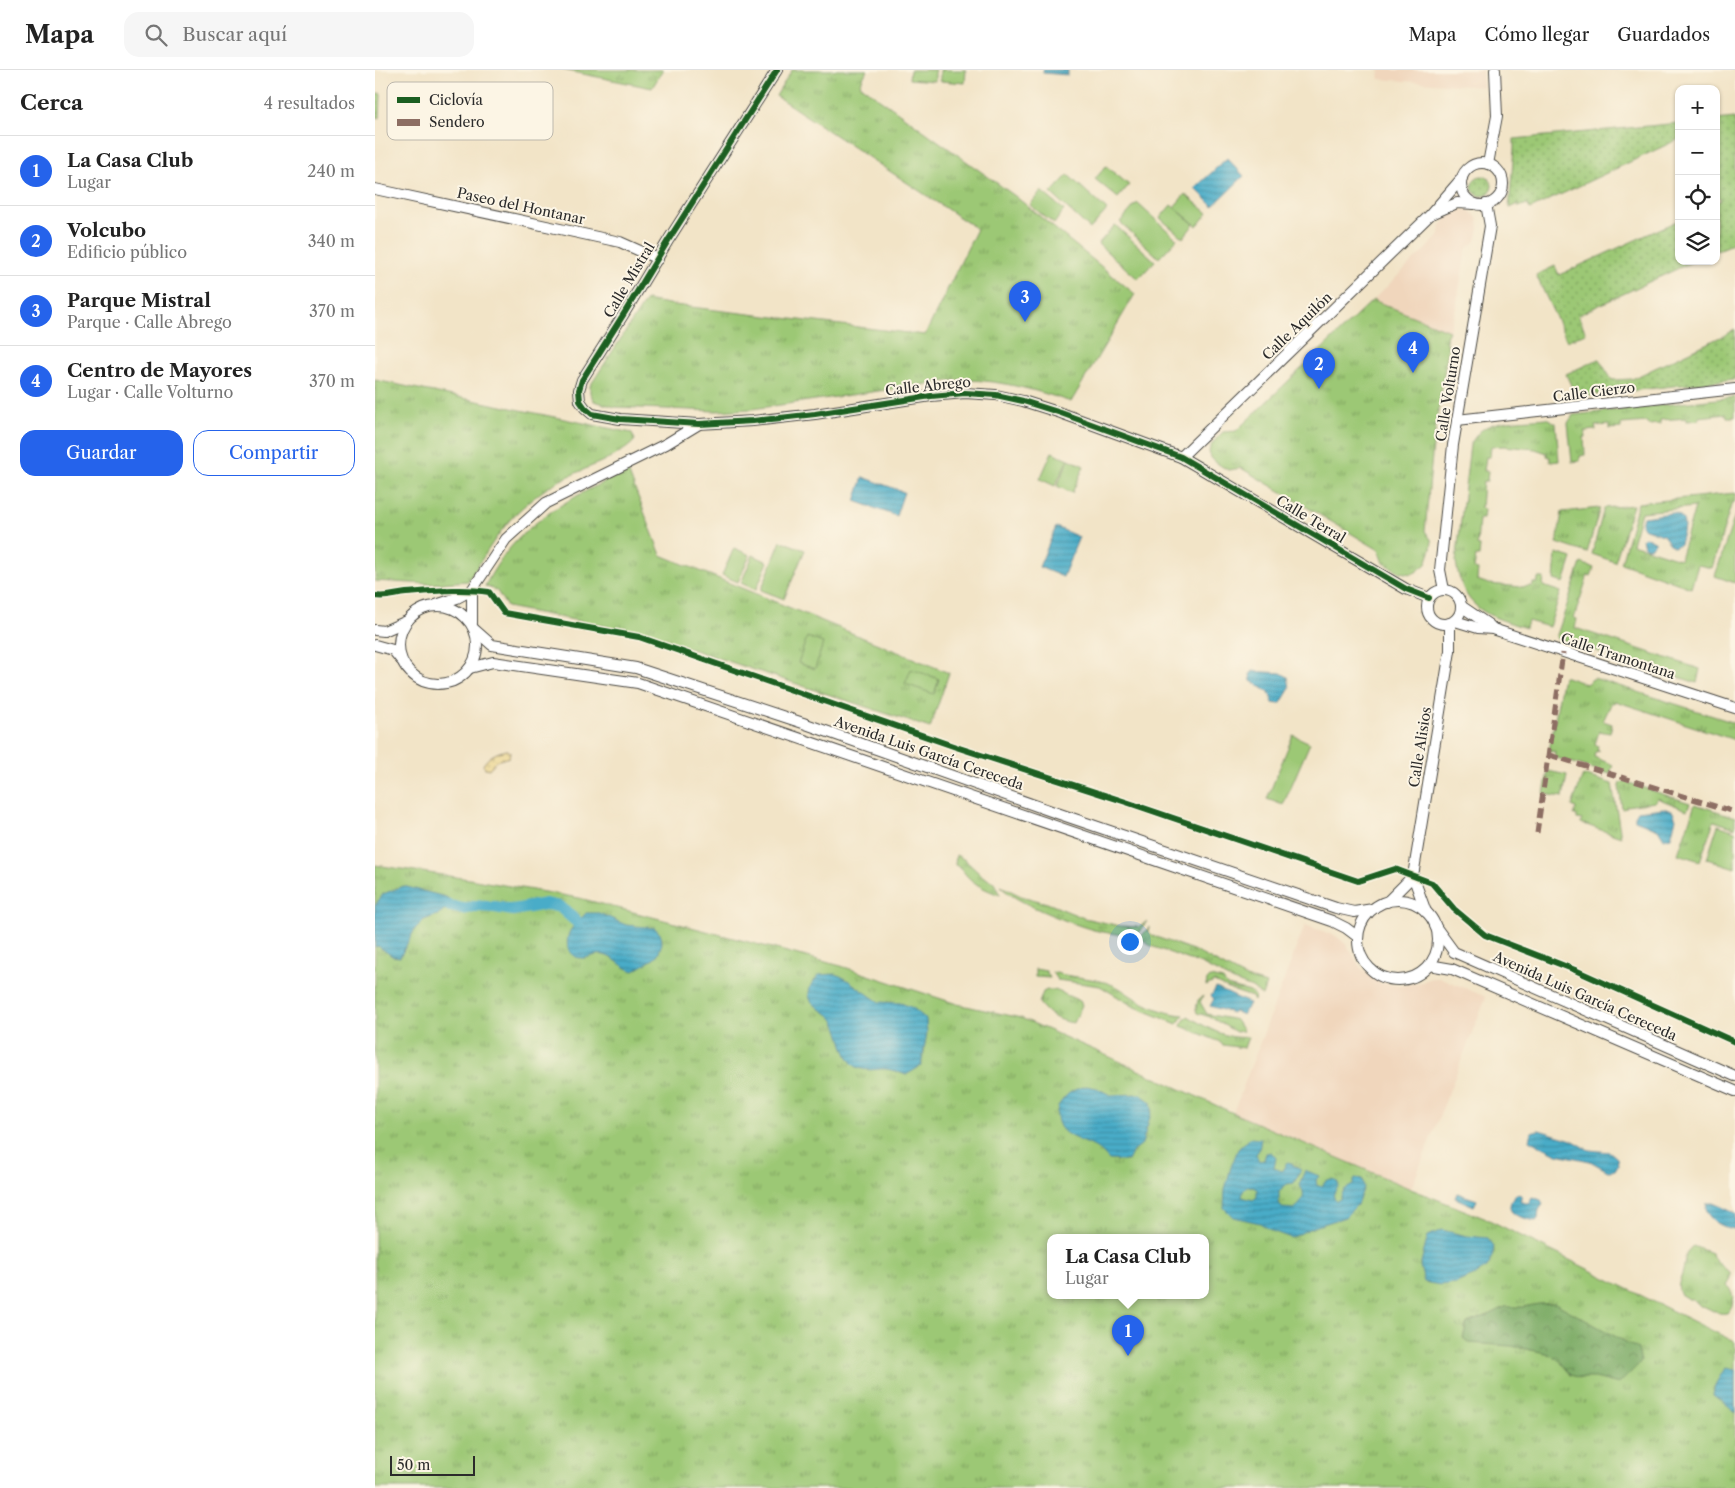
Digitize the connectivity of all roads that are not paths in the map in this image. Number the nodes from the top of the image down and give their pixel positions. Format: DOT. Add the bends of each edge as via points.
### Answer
graph roads {
  1 [pos="777,70"];
  2 [pos="1495,70"];
  3 [pos="1488,164"];
  4 [pos="1462,178"];
  5 [pos="375,189"];
  6 [pos="1482,204"];
  7 [pos="1430,215"];
  8 [pos="657,259"];
  9 [pos="1735,389"];
  10 [pos="1457,420"];
  11 [pos="699,424"];
  12 [pos="1181,457"];
  13 [pos="472,590"];
  14 [pos="1444,590"];
  15 [pos="1429,598"];
  16 [pos="436,605"];
  17 [pos="1461,606"];
  18 [pos="407,621"];
  19 [pos="1453,622"];
  20 [pos="474,627"];
  21 [pos="1493,629"];
  22 [pos="375,630"];
  23 [pos="375,645"];
  24 [pos="402,661"];
  25 [pos="470,668"];
  26 [pos="1735,708"];
  27 [pos="1413,876"];
  28 [pos="1387,902"];
  29 [pos="1373,909"];
  30 [pos="1426,912"];
  31 [pos="1435,926"];
  32 [pos="1358,937"];
  33 [pos="1429,965"];
  34 [pos="1735,1076"];
  35 [pos="1735,1091"];
  1 -- 8 [label="street, Calle Mistral"];
  2 -- 3 [label="street" via="1497,116"];
  3 -- 4 [label="street" via="1469,167"];
  3 -- 6 [label="street" via="1499,172 1503,185 1498,197"];
  4 -- 6 [label="street" via="1462,191 1471,201"];
  4 -- 7 [label="street, Calle Aquilón"];
  5 -- 8 [label="street, Paseo del Hontanar" via="620,242"];
  6 -- 7 [label="street, Calle Aquilón" via="1457,203"];
  6 -- 10 [label="street, Calle Volturno" via="1490,226"];
  7 -- 12 [label="street, Calle Aquilón"];
  8 -- 11 [label="street, Calle Mistral" via="586,372 579,390 581,401 592,414"];
  9 -- 10 [label="street, Calle Cierzo"];
  10 -- 14 [label="street, Calle Volturno" via="1440,570"];
  11 -- 12 [label="street, Calle Abrego" via="753,421 931,396 982,393 1053,410"];
  11 -- 13 [label="street, Calle Abrego" via="546,503 506,539"];
  12 -- 15 [label="street, Calle Terral" via="1406,589"];
  13 -- 16 [label="street"];
  13 -- 20 [label="street"];
  14 -- 15 [label="street"];
  14 -- 17 [label="street" via="1455,594"];
  15 -- 19 [label="street" via="1427,608 1431,618 1440,624"];
  16 -- 18 [label="street" via="420,610"];
  16 -- 20 [label="street" via="460,612"];
  17 -- 19 [label="street" via="1461,615"];
  17 -- 21 [label="street, Calle Tramontana"];
  18 -- 22 [label="street" via="384,632"];
  18 -- 24 [label="street" via="400,636"];
  19 -- 21 [label="street, Calle Tramontana"];
  19 -- 27 [label="street, Calle Alisios"];
  20 -- 25 [label="street" via="478,646"];
  20 -- 29 [label="street, Avenida Luis García Cereceda" via="492,645 636,668 1337,908 1354,912"];
  21 -- 26 [label="street, Calle Tramontana"];
  23 -- 24 [label="street" via="393,650"];
  24 -- 25 [label="street" via="412,674 435,684 451,682"];
  25 -- 32 [label="street, Avenida Luis García Cereceda" via="493,662 638,683 1332,921"];
  27 -- 28 [label="street"];
  27 -- 30 [label="street"];
  28 -- 29 [label="street"];
  28 -- 30 [label="street" via="1412,903"];
  29 -- 32 [label="street" via="1362,921"];
  30 -- 31 [label="street"];
  31 -- 33 [label="street" via="1438,942"];
  31 -- 34 [label="street, Avenida Luis García Cereceda" via="1453,952"];
  32 -- 33 [label="street" via="1364,961 1383,977 1408,979"];
  33 -- 35 [label="street, Avenida Luis García Cereceda" via="1452,969"];
}
